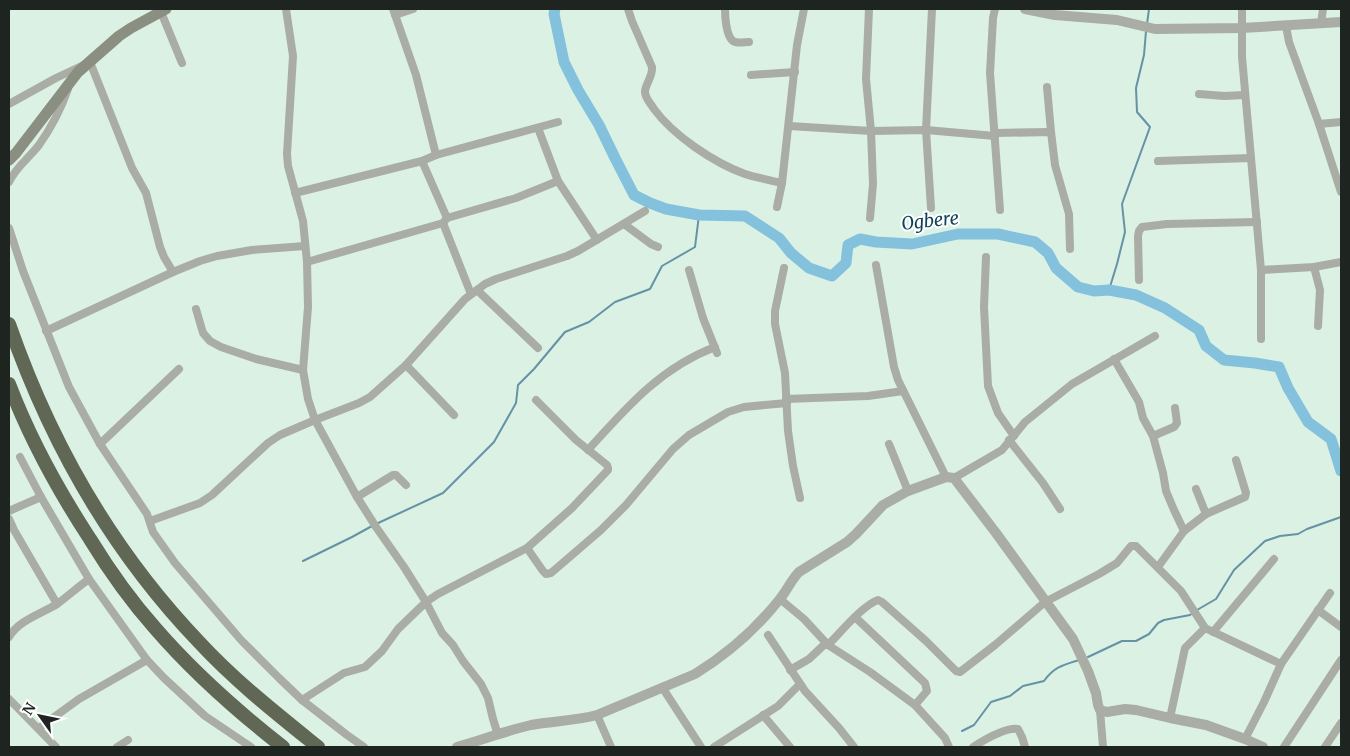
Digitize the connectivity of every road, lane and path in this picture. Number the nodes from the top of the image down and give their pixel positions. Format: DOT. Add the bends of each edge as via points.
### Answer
graph roads {
  1 [pos="286,9"];
  2 [pos="413,9"];
  3 [pos="628,9"];
  4 [pos="725,9"];
  5 [pos="804,9"];
  6 [pos="869,9"];
  7 [pos="932,9"];
  8 [pos="995,9"];
  9 [pos="1025,9"];
  10 [pos="1242,9"];
  11 [pos="1323,9"];
  12 [pos="164,10"];
  13 [pos="394,12"];
  14 [pos="1341,22"];
  15 [pos="1321,23"];
  16 [pos="1286,26"];
  17 [pos="1242,28"];
  18 [pos="749,42"];
  19 [pos="90,62"];
  20 [pos="182,63"];
  21 [pos="795,72"];
  22 [pos="751,75"];
  23 [pos="72,78"];
  24 [pos="1047,87"];
  25 [pos="1199,94"];
  26 [pos="1245,95"];
  27 [pos="9,104"];
  28 [pos="558,122"];
  29 [pos="1341,122"];
  30 [pos="1319,124"];
  31 [pos="789,126"];
  32 [pos="538,128"];
  33 [pos="926,130"];
  34 [pos="871,131"];
  35 [pos="1051,132"];
  36 [pos="995,135"];
  37 [pos="436,156"];
  38 [pos="1251,158"];
  39 [pos="9,160"];
  40 [pos="422,161"];
  41 [pos="1158,161"];
  42 [pos="558,181"];
  43 [pos="9,182"];
  44 [pos="782,183"];
  45 [pos="1341,192"];
  46 [pos="296,193"];
  47 [pos="777,207"];
  48 [pos="931,208"];
  49 [pos="1000,210"];
  50 [pos="646,211"];
  51 [pos="870,218"];
  52 [pos="445,220"];
  53 [pos="1257,222"];
  54 [pos="624,224"];
  55 [pos="9,228"];
  56 [pos="597,240"];
  57 [pos="305,246"];
  58 [pos="658,247"];
  59 [pos="1070,248"];
  60 [pos="986,257"];
  61 [pos="307,262"];
  62 [pos="1341,262"];
  63 [pos="876,265"];
  64 [pos="1314,267"];
  65 [pos="784,268"];
  66 [pos="689,270"];
  67 [pos="1262,270"];
  68 [pos="173,272"];
  69 [pos="1140,280"];
  70 [pos="474,292"];
  71 [pos="196,309"];
  72 [pos="9,324"];
  73 [pos="1318,326"];
  74 [pos="46,331"];
  75 [pos="1155,336"];
  76 [pos="1261,339"];
  77 [pos="538,348"];
  78 [pos="1114,359"];
  79 [pos="406,365"];
  80 [pos="179,369"];
  81 [pos="303,370"];
  82 [pos="9,384"];
  83 [pos="903,391"];
  84 [pos="536,400"];
  85 [pos="786,401"];
  86 [pos="1175,408"];
  87 [pos="454,416"];
  88 [pos="315,420"];
  89 [pos="1153,436"];
  90 [pos="1011,438"];
  91 [pos="100,444"];
  92 [pos="890,444"];
  93 [pos="588,450"];
  94 [pos="20,457"];
  95 [pos="1236,460"];
  96 [pos="950,477"];
  97 [pos="406,485"];
  98 [pos="1196,488"];
  99 [pos="908,491"];
  100 [pos="41,497"];
  101 [pos="357,497"];
  102 [pos="800,498"];
  103 [pos="1060,509"];
  104 [pos="9,511"];
  105 [pos="1206,514"];
  106 [pos="9,519"];
  107 [pos="150,521"];
  108 [pos="1184,531"];
  109 [pos="11,532"];
  110 [pos="527,548"];
  111 [pos="1274,559"];
  112 [pos="1158,567"];
  113 [pos="89,579"];
  114 [pos="1330,593"];
  115 [pos="780,599"];
  116 [pos="426,602"];
  117 [pos="1046,602"];
  118 [pos="57,604"];
  119 [pos="1318,610"];
  120 [pos="855,617"];
  121 [pos="1341,627"];
  122 [pos="1205,628"];
  123 [pos="1213,632"];
  124 [pos="768,635"];
  125 [pos="9,637"];
  126 [pos="827,644"];
  127 [pos="147,660"];
  128 [pos="1341,660"];
  129 [pos="1281,664"];
  130 [pos="790,670"];
  131 [pos="800,684"];
  132 [pos="662,687"];
  133 [pos="9,699"];
  134 [pos="302,700"];
  135 [pos="915,705"];
  136 [pos="1100,710"];
  137 [pos="597,715"];
  138 [pos="764,715"];
  139 [pos="1170,718"];
  140 [pos="1341,723"];
  141 [pos="39,728"];
  142 [pos="498,735"];
  143 [pos="1245,739"];
  144 [pos="128,740"];
  145 [pos="56,747"];
  146 [pos="117,747"];
  147 [pos="251,747"];
  148 [pos="282,747"];
  149 [pos="318,747"];
  150 [pos="364,747"];
  151 [pos="457,747"];
  152 [pos="611,747"];
  153 [pos="702,747"];
  154 [pos="714,747"];
  155 [pos="790,747"];
  156 [pos="854,747"];
  157 [pos="949,747"];
  158 [pos="973,747"];
  159 [pos="1025,747"];
  160 [pos="1103,747"];
  161 [pos="1263,747"];
  162 [pos="1284,747"];
  163 [pos="1325,747"];
  1 -- 46 [label="street" via="293,56 287,154"];
  2 -- 13 [label="street"];
  3 -- 44 [label="street" via="652,67 645,93 658,114 704,153 745,174"];
  4 -- 18 [label="street" via="731,40"];
  5 -- 21 [label="street"];
  6 -- 34 [label="street" via="866,79"];
  7 -- 33 [label="street"];
  8 -- 36 [label="street" via="990,73"];
  9 -- 17 [label="street" via="1117,20 1155,29"];
  10 -- 17 [label="street"];
  11 -- 15 [label="street"];
  12 -- 19 [label="main road" via="125,32"];
  12 -- 20 [label="street"];
  13 -- 37 [label="street" via="416,75"];
  14 -- 15 [label="street"];
  15 -- 16 [label="street"];
  16 -- 17 [label="street"];
  16 -- 30 [label="street"];
  17 -- 26 [label="street"];
  19 -- 23 [label="main road"];
  19 -- 27 [label="street"];
  19 -- 68 [label="street" via="132,168 146,193 160,247"];
  21 -- 22 [label="street"];
  21 -- 31 [label="street"];
  23 -- 39 [label="main road"];
  23 -- 43 [label="street" via="63,103 38,146"];
  24 -- 35 [label="street"];
  25 -- 26 [label="street"];
  26 -- 38 [label="street"];
  28 -- 32 [label="street"];
  29 -- 30 [label="street"];
  30 -- 45 [label="street"];
  31 -- 34 [label="street"];
  31 -- 44 [label="street"];
  32 -- 37 [label="street"];
  32 -- 42 [label="street"];
  33 -- 34 [label="street"];
  33 -- 36 [label="street"];
  33 -- 48 [label="street"];
  34 -- 51 [label="street" via="873,184"];
  35 -- 36 [label="street"];
  35 -- 59 [label="street" via="1055,165 1069,214"];
  36 -- 49 [label="street"];
  37 -- 40 [label="street"];
  38 -- 41 [label="street"];
  38 -- 53 [label="street"];
  40 -- 46 [label="street"];
  40 -- 52 [label="street"];
  42 -- 52 [label="street"];
  42 -- 56 [label="street"];
  44 -- 47 [label="street"];
  46 -- 57 [label="street"];
  50 -- 54 [label="street"];
  52 -- 61 [label="street"];
  52 -- 70 [label="street"];
  53 -- 67 [label="street"];
  53 -- 69 [label="street" via="1142,227 1138,236"];
  54 -- 56 [label="street"];
  54 -- 58 [label="street"];
  55 -- 74 [label="street"];
  56 -- 70 [label="street" via="566,256 496,279"];
  57 -- 61 [label="street"];
  57 -- 68 [label="street" via="217,256"];
  60 -- 90 [label="street" via="984,307 988,386"];
  61 -- 81 [label="street" via="308,307"];
  62 -- 64 [label="street"];
  63 -- 83 [label="street" via="894,367"];
  64 -- 67 [label="street"];
  64 -- 73 [label="street" via="1320,290"];
  65 -- 85 [label="street" via="776,301 775,324 784,364"];
  66 -- 93 [label="street" via="702,318 716,350 684,362 639,395"];
  67 -- 76 [label="street"];
  68 -- 74 [label="street"];
  70 -- 77 [label="street"];
  70 -- 79 [label="street"];
  71 -- 81 [label="street" via="203,333 210,341 256,359"];
  72 -- 149 [label="highway" via="64,453 126,554 200,643 275,713"];
  74 -- 91 [label="street" via="69,387"];
  75 -- 78 [label="street"];
  78 -- 89 [label="street" via="1139,402"];
  78 -- 90 [label="street" via="1072,384 1025,422"];
  79 -- 87 [label="street"];
  79 -- 88 [label="street" via="370,397"];
  80 -- 91 [label="street"];
  81 -- 88 [label="street"];
  82 -- 148 [label="highway" via="40,456 62,495 127,593 184,660 223,698"];
  83 -- 85 [label="street"];
  83 -- 96 [label="street"];
  84 -- 93 [label="street"];
  85 -- 102 [label="street"];
  85 -- 110 [label="street" via="728,412 689,434 626,505 550,573 543,571"];
  86 -- 89 [label="street" via="1177,423 1174,427"];
  88 -- 101 [label="street"];
  88 -- 107 [label="street" via="268,443 200,503"];
  89 -- 108 [label="street" via="1166,491"];
  90 -- 96 [label="street" via="1002,450"];
  90 -- 103 [label="street"];
  91 -- 107 [label="street"];
  92 -- 99 [label="street"];
  93 -- 110 [label="street" via="607,465 608,470"];
  94 -- 100 [label="street"];
  95 -- 105 [label="street" via="1245,497"];
  96 -- 99 [label="street"];
  96 -- 117 [label="street" via="996,532"];
  97 -- 101 [label="street" via="393,475"];
  98 -- 105 [label="street"];
  99 -- 115 [label="street" via="883,505 847,542 800,572"];
  100 -- 104 [label="street"];
  100 -- 113 [label="street"];
  101 -- 116 [label="street"];
  105 -- 108 [label="street"];
  106 -- 109 [label="street"];
  107 -- 134 [label="street" via="153,532 175,563 241,640"];
  108 -- 112 [label="street"];
  109 -- 118 [label="street"];
  110 -- 116 [label="street"];
  111 -- 123 [label="street"];
  112 -- 117 [label="street" via="1136,546 1131,546 1111,567"];
  112 -- 122 [label="street" via="1181,591"];
  113 -- 118 [label="street"];
  113 -- 127 [label="street"];
  114 -- 119 [label="street"];
  115 -- 126 [label="street"];
  115 -- 132 [label="street" via="746,635 708,666"];
  116 -- 134 [label="street" via="365,667 344,673"];
  116 -- 142 [label="street" via="442,633 482,684"];
  117 -- 120 [label="street" via="960,672 882,602 874,602"];
  117 -- 136 [label="street" via="1073,639 1088,671"];
  118 -- 125 [label="street" via="20,625"];
  119 -- 121 [label="street"];
  119 -- 129 [label="street"];
  120 -- 126 [label="street"];
  120 -- 135 [label="street" via="925,683 926,691"];
  122 -- 123 [label="street"];
  122 -- 139 [label="street" via="1185,648"];
  123 -- 129 [label="street"];
  124 -- 130 [label="street"];
  126 -- 130 [label="street"];
  126 -- 135 [label="street"];
  127 -- 141 [label="street" via="79,698"];
  127 -- 147 [label="street" via="204,716"];
  128 -- 162 [label="street"];
  129 -- 143 [label="street"];
  130 -- 131 [label="street"];
  131 -- 138 [label="street" via="783,702"];
  131 -- 156 [label="street"];
  132 -- 137 [label="street"];
  132 -- 153 [label="street"];
  133 -- 141 [label="street"];
  134 -- 150 [label="street"];
  135 -- 157 [label="street" via="945,738"];
  136 -- 139 [label="street" via="1125,709"];
  136 -- 160 [label="street"];
  137 -- 142 [label="street" via="546,722"];
  137 -- 152 [label="street"];
  138 -- 154 [label="street"];
  138 -- 155 [label="street"];
  139 -- 143 [label="street" via="1206,725"];
  140 -- 163 [label="street"];
  141 -- 145 [label="street"];
  142 -- 151 [label="street"];
  143 -- 161 [label="street"];
  144 -- 146 [label="street"];
  158 -- 159 [label="street" via="1012,728 1018,729"];
}
